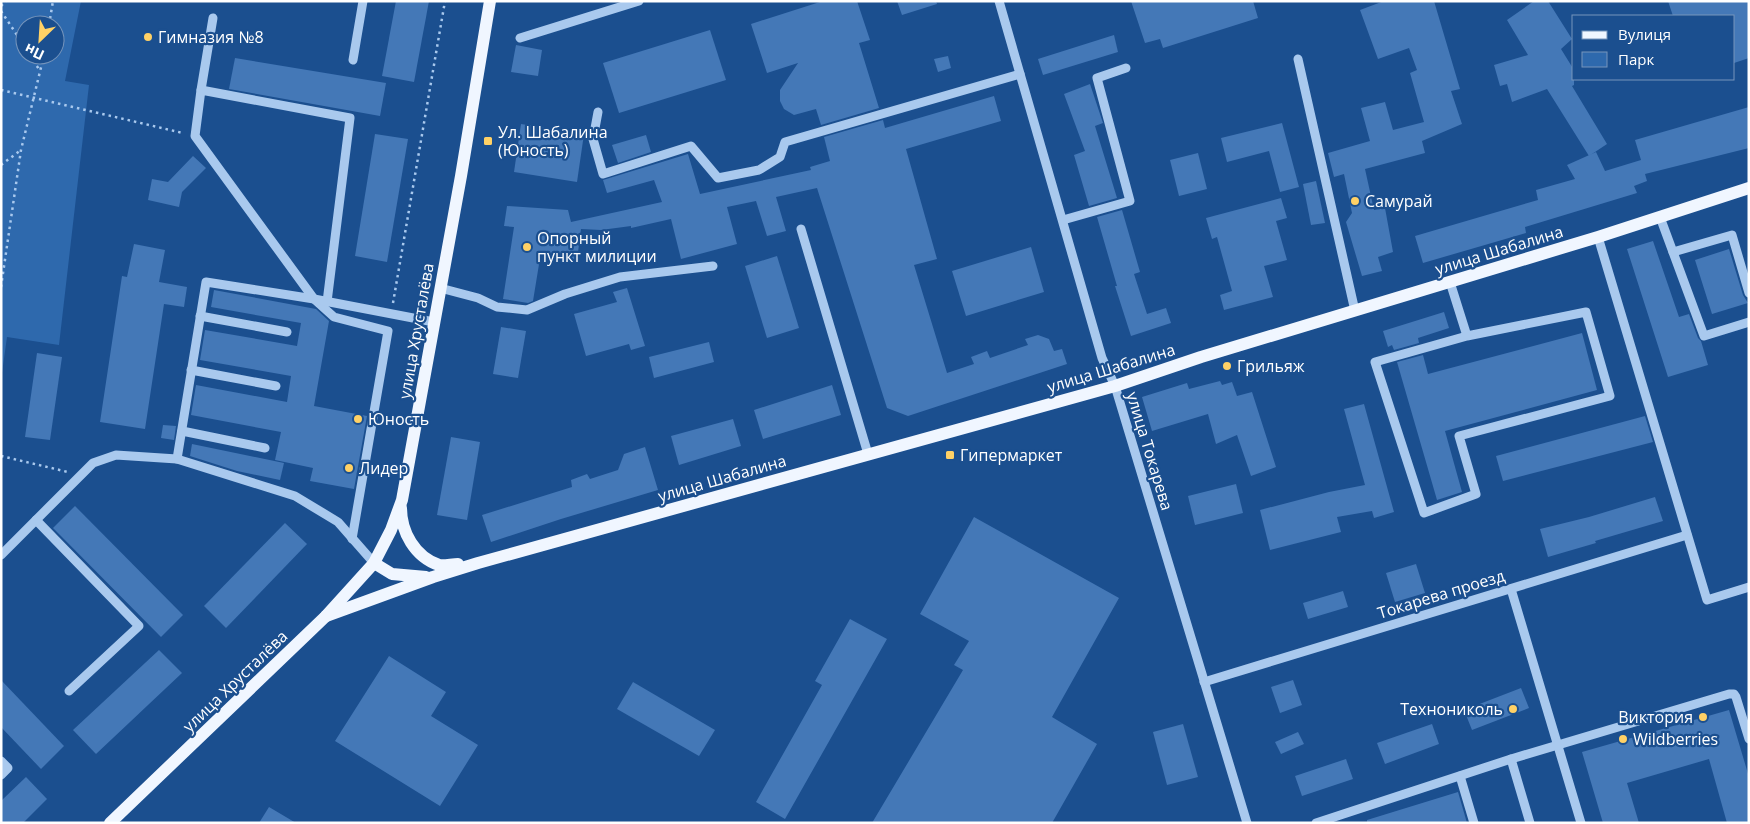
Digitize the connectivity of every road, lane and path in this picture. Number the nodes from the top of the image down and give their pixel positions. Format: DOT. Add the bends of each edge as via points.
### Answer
graph roads {
  1 [pos="6,1"];
  2 [pos="53,1"];
  3 [pos="363,1"];
  4 [pos="445,1"];
  5 [pos="490,1"];
  6 [pos="639,1"];
  7 [pos="999,1"];
  8 [pos="1,6"];
  9 [pos="1,11"];
  10 [pos="51,15"];
  11 [pos="213,18"];
  12 [pos="15,32"];
  13 [pos="520,38"];
  14 [pos="1298,59"];
  15 [pos="353,60"];
  16 [pos="36,65"];
  17 [pos="42,65"];
  18 [pos="1126,68"];
  19 [pos="41,72"];
  20 [pos="1020,74"];
  21 [pos="1,90"];
  22 [pos="201,90"];
  23 [pos="34,97"];
  24 [pos="598,112"];
  25 [pos="194,136"];
  26 [pos="21,150"];
  27 [pos="1,164"];
  28 [pos="1749,188"];
  29 [pos="1660,217"];
  30 [pos="1063,220"];
  31 [pos="801,229"];
  32 [pos="1598,238"];
  33 [pos="1673,252"];
  34 [pos="713,266"];
  35 [pos="1450,282"];
  36 [pos="1,287"];
  37 [pos="440,288"];
  38 [pos="1749,293"];
  39 [pos="314,299"];
  40 [pos="327,302"];
  41 [pos="1355,311"];
  42 [pos="391,314"];
  43 [pos="200,316"];
  44 [pos="434,322"];
  45 [pos="1749,322"];
  46 [pos="388,331"];
  47 [pos="288,332"];
  48 [pos="1467,336"];
  49 [pos="191,370"];
  50 [pos="276,386"];
  51 [pos="1115,386"];
  52 [pos="182,430"];
  53 [pos="265,448"];
  54 [pos="868,454"];
  55 [pos="1,456"];
  56 [pos="177,459"];
  57 [pos="82,475"];
  58 [pos="402,500"];
  59 [pos="36,520"];
  60 [pos="1688,535"];
  61 [pos="352,539"];
  62 [pos="1,555"];
  63 [pos="374,563"];
  64 [pos="478,563"];
  65 [pos="433,577"];
  66 [pos="1749,587"];
  67 [pos="1511,589"];
  68 [pos="326,616"];
  69 [pos="1204,682"];
  70 [pos="69,691"];
  71 [pos="1749,738"];
  72 [pos="1557,745"];
  73 [pos="1511,760"];
  74 [pos="1,761"];
  75 [pos="1,775"];
  76 [pos="1460,776"];
  77 [pos="111,823"];
  78 [pos="1247,823"];
  79 [pos="1316,823"];
  80 [pos="1474,823"];
  81 [pos="1530,823"];
  82 [pos="1581,823"];
  1 -- 8 [label="path"];
  2 -- 10 [label="path"];
  3 -- 15 [label="street"];
  4 -- 42 [label="path"];
  5 -- 37 [label="main road, улица Хрусталёва"];
  6 -- 13 [label="street"];
  7 -- 20 [label="street, улица Токарева"];
  9 -- 12 [label="path"];
  11 -- 22 [label="street"];
  14 -- 41 [label="street"];
  16 -- 19 [label="path"];
  17 -- 19 [label="path"];
  18 -- 30 [label="street" via="1097,78 1130,201"];
  19 -- 23 [label="path"];
  20 -- 24 [label="street" via="785,142 780,158 760,170 718,178 691,146 603,174 593,139"];
  20 -- 30 [label="street, улица Токарева"];
  21 -- 23 [label="path"];
  22 -- 25 [label="street"];
  22 -- 40 [label="street" via="350,118"];
  23 -- 25 [label="path"];
  23 -- 26 [label="path"];
  25 -- 39 [label="street"];
  26 -- 27 [label="path"];
  26 -- 36 [label="path"];
  28 -- 29 [label="main road, улица Шабалина"];
  29 -- 32 [label="main road, улица Шабалина"];
  29 -- 33 [label="street"];
  30 -- 51 [label="street, улица Токарева" via="1102,358"];
  31 -- 54 [label="street"];
  32 -- 35 [label="main road, улица Шабалина"];
  32 -- 60 [label="street"];
  33 -- 38 [label="street" via="1732,235"];
  33 -- 45 [label="street" via="1704,336"];
  34 -- 37 [label="street" via="620,277 527,310 497,307 478,298"];
  35 -- 41 [label="main road, улица Шабалина"];
  35 -- 48 [label="street"];
  37 -- 44 [label="main road, улица Хрусталёва"];
  39 -- 40 [label="street"];
  39 -- 43 [label="street" via="206,282"];
  39 -- 46 [label="street" via="334,318"];
  40 -- 42 [label="street"];
  41 -- 51 [label="main road, улица Шабалина"];
  42 -- 44 [label="street"];
  42 -- 46 [label="street"];
  43 -- 47 [label="street"];
  43 -- 49 [label="street"];
  44 -- 58 [label="main road, улица Хрусталёва"];
  46 -- 61 [label="street"];
  48 -- 48 [label="street" via="1375,362 1424,513 1476,494 1459,436 1610,396 1586,312"];
  49 -- 50 [label="street"];
  49 -- 52 [label="street"];
  51 -- 54 [label="main road, улица Шабалина"];
  51 -- 69 [label="street, улица Токарева"];
  52 -- 53 [label="street"];
  52 -- 56 [label="street"];
  54 -- 64 [label="main road, улица Шабалина"];
  55 -- 57 [label="path"];
  56 -- 57 [label="street" via="116,455 93,463"];
  56 -- 61 [label="street" via="295,496 338,522"];
  57 -- 59 [label="street"];
  58 -- 63 [label="main road, улица Хрусталёва"];
  58 -- 64 [label="main road, улица Шабалина" via="405,532 419,554 440,565"];
  59 -- 62 [label="street"];
  59 -- 70 [label="street" via="139,626"];
  60 -- 66 [label="street" via="1707,600"];
  60 -- 67 [label="street, Токарева проезд"];
  61 -- 63 [label="street"];
  63 -- 65 [label="main road, улица Шабалина" via="392,574"];
  63 -- 68 [label="main road, улица Хрусталёва"];
  64 -- 65 [label="main road, улица Шабалина"];
  65 -- 68 [label="main road, улица Шабалина"];
  67 -- 69 [label="street, Токарева проезд"];
  67 -- 72 [label="street"];
  68 -- 77 [label="main road, улица Хрусталёва"];
  69 -- 78 [label="street, улица Токарева"];
  71 -- 72 [label="street" via="1736,697 1728,694"];
  72 -- 73 [label="street"];
  72 -- 82 [label="street"];
  73 -- 76 [label="street"];
  73 -- 81 [label="street"];
  74 -- 75 [label="street" via="8,768"];
  76 -- 79 [label="street"];
  76 -- 80 [label="street"];
}
